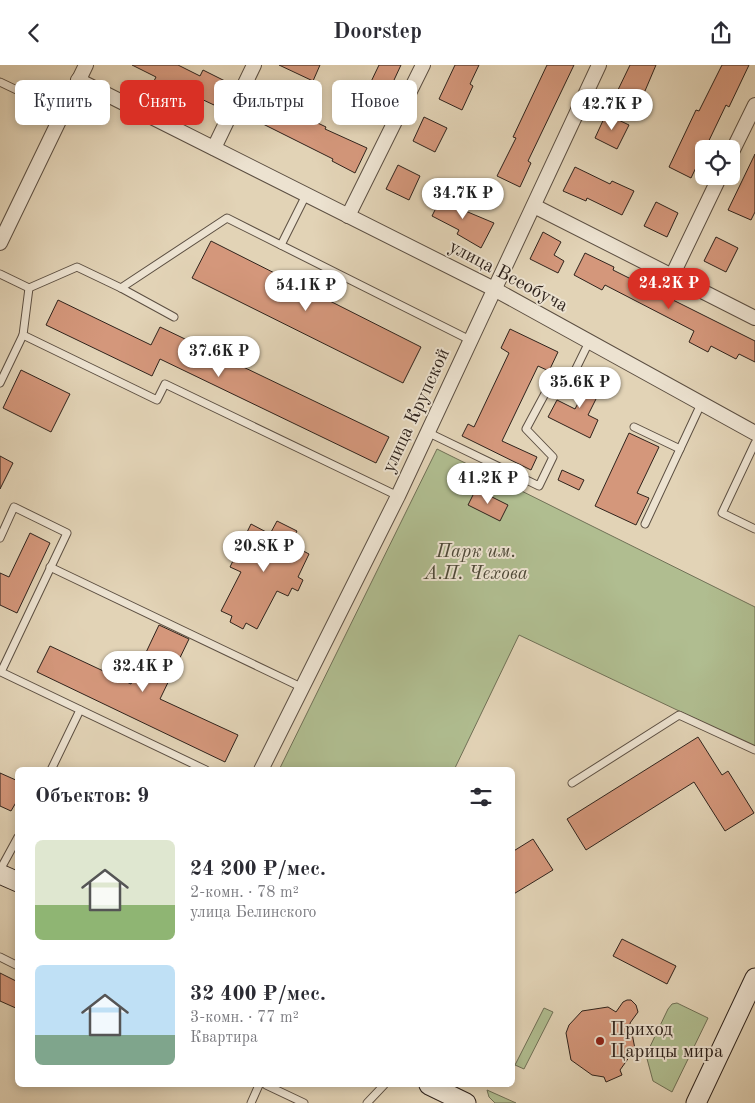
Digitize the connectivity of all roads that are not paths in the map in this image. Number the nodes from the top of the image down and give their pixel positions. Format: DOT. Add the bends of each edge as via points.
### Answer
graph roads {
  1 [pos="86,65"];
  2 [pos="254,65"];
  3 [pos="423,65"];
  4 [pos="599,65"];
  5 [pos="78,80"];
  6 [pos="0,82"];
  7 [pos="15,89"];
  8 [pos="110,96"];
  9 [pos="755,105"];
  10 [pos="56,125"];
  11 [pos="738,140"];
  12 [pos="214,148"];
  13 [pos="716,185"];
  14 [pos="306,195"];
  15 [pos="534,206"];
  16 [pos="348,216"];
  17 [pos="4,223"];
  18 [pos="0,243"];
  19 [pos="281,245"];
  20 [pos="0,274"];
  21 [pos="672,276"];
  22 [pos="29,288"];
  23 [pos="121,288"];
  24 [pos="494,289"];
  25 [pos="174,317"];
  26 [pos="755,318"];
  27 [pos="23,335"];
  28 [pos="470,340"];
  29 [pos="589,341"];
  30 [pos="0,383"];
  31 [pos="701,404"];
  32 [pos="634,427"];
  33 [pos="428,432"];
  34 [pos="755,433"];
  35 [pos="755,443"];
  36 [pos="680,449"];
  37 [pos="398,496"];
  38 [pos="645,524"];
  39 [pos="755,529"];
  40 [pos="0,538"];
  41 [pos="50,567"];
  42 [pos="302,687"];
  43 [pos="80,710"];
  44 [pos="755,750"];
  45 [pos="52,767"];
  46 [pos="200,767"];
  47 [pos="262,767"];
  48 [pos="572,783"];
  49 [pos="15,846"];
  50 [pos="5,877"];
  51 [pos="0,957"];
  52 [pos="15,964"];
  53 [pos="755,978"];
  54 [pos="258,1087"];
  55 [pos="270,1087"];
  56 [pos="382,1087"];
  57 [pos="433,1087"];
  58 [pos="251,1103"];
  59 [pos="304,1103"];
  60 [pos="367,1103"];
  61 [pos="466,1103"];
  62 [pos="696,1103"];
  1 -- 5 [label="street"];
  2 -- 12 [label="street"];
  3 -- 16 [label="street"];
  4 -- 15 [label="street, улица Крупской"];
  6 -- 7 [label="lane"];
  8 -- 12 [label="street, улица Всеобуча"];
  9 -- 11 [label="street"];
  10 -- 17 [label="street"];
  12 -- 14 [label="street, улица Всеобуча"];
  13 -- 21 [label="street"];
  14 -- 16 [label="street, улица Всеобуча"];
  14 -- 19 [label="lane"];
  15 -- 21 [label="street"];
  15 -- 24 [label="street, улица Крупской"];
  16 -- 24 [label="street, улица Всеобуча"];
  17 -- 18 [label="street"];
  19 -- 23 [label="lane" via="227,218"];
  19 -- 28 [label="lane"];
  20 -- 22 [label="lane"];
  21 -- 26 [label="street"];
  22 -- 23 [label="lane" via="76,267"];
  22 -- 27 [label="lane"];
  23 -- 25 [label="lane"];
  24 -- 28 [label="street, улица Крупской"];
  24 -- 29 [label="street, улица Всеобуча"];
  27 -- 30 [label="lane"];
  27 -- 37 [label="lane" via="157,400 165,384"];
  28 -- 33 [label="street, улица Крупской"];
  29 -- 31 [label="street, улица Всеобуча"];
  29 -- 33 [label="lane" via="566,389 548,389 526,429 553,457 539,486"];
  31 -- 34 [label="street, улица Всеобуча"];
  31 -- 36 [label="lane"];
  32 -- 36 [label="lane"];
  33 -- 37 [label="street, улица Крупской"];
  35 -- 39 [label="lane" via="722,513"];
  36 -- 38 [label="lane"];
  37 -- 42 [label="street, улица Крупской"];
  40 -- 41 [label="lane" via="14,507 67,533"];
  41 -- 42 [label="lane"];
  41 -- 43 [label="lane" via="1,672"];
  42 -- 47 [label="street, улица Крупской"];
  43 -- 45 [label="lane"];
  43 -- 46 [label="lane"];
  44 -- 48 [label="lane" via="679,715"];
  49 -- 50 [label="lane"];
  51 -- 52 [label="lane"];
  53 -- 62 [label="main road"];
  54 -- 58 [label="lane"];
  55 -- 59 [label="lane"];
  56 -- 60 [label="lane"];
  57 -- 61 [label="main road"];
}
